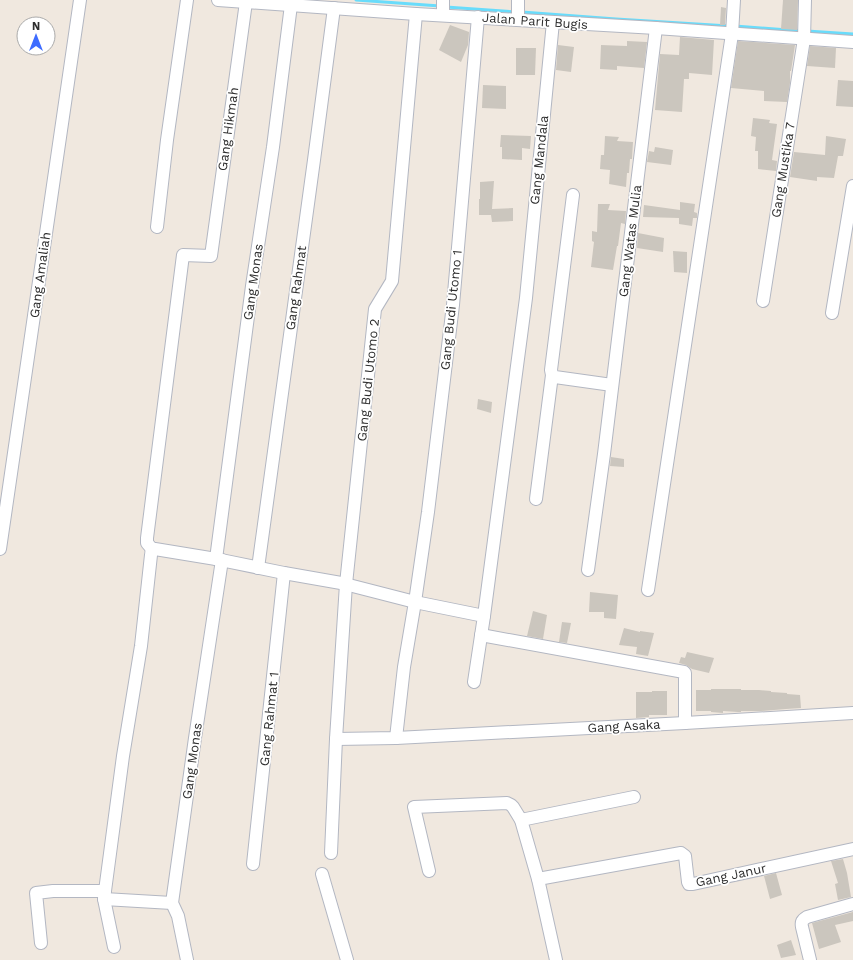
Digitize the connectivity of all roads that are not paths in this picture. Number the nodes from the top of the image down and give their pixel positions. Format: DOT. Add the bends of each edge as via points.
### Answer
graph roads {
  1 [pos="80,0"];
  2 [pos="187,0"];
  3 [pos="218,0"];
  4 [pos="443,0"];
  5 [pos="518,0"];
  6 [pos="734,0"];
  7 [pos="805,0"];
  8 [pos="246,2"];
  9 [pos="263,2"];
  10 [pos="291,5"];
  11 [pos="337,5"];
  12 [pos="416,14"];
  13 [pos="443,15"];
  14 [pos="478,17"];
  15 [pos="518,20"];
  16 [pos="553,22"];
  17 [pos="656,28"];
  18 [pos="732,33"];
  19 [pos="804,33"];
  20 [pos="853,42"];
  21 [pos="853,186"];
  22 [pos="573,195"];
  23 [pos="157,227"];
  24 [pos="763,301"];
  25 [pos="832,313"];
  26 [pos="552,375"];
  27 [pos="612,385"];
  28 [pos="536,499"];
  29 [pos="0,549"];
  30 [pos="153,550"];
  31 [pos="219,560"];
  32 [pos="258,568"];
  33 [pos="588,570"];
  34 [pos="284,573"];
  35 [pos="346,584"];
  36 [pos="648,590"];
  37 [pos="415,602"];
  38 [pos="484,616"];
  39 [pos="481,635"];
  40 [pos="474,682"];
  41 [pos="853,713"];
  42 [pos="685,723"];
  43 [pos="396,738"];
  44 [pos="336,739"];
  45 [pos="634,797"];
  46 [pos="521,820"];
  47 [pos="853,848"];
  48 [pos="331,853"];
  49 [pos="253,864"];
  50 [pos="429,871"];
  51 [pos="322,874"];
  52 [pos="538,879"];
  53 [pos="105,895"];
  54 [pos="172,903"];
  55 [pos="853,904"];
  56 [pos="41,943"];
  57 [pos="114,947"];
  58 [pos="188,960"];
  59 [pos="347,960"];
  60 [pos="556,960"];
  61 [pos="810,960"];
  1 -- 29 [label="street, Gang Amaliah"];
  2 -- 23 [label="street"];
  3 -- 8 [label="street, Jalan Parit Bugis"];
  4 -- 13 [label="street"];
  5 -- 15 [label="street"];
  6 -- 18 [label="street"];
  7 -- 19 [label="street, Gang Mustika 7"];
  8 -- 9 [label="street, Jalan Parit Bugis"];
  8 -- 30 [label="street, Gang Hikmah" via="211,256 183,255 147,538 147,543"];
  9 -- 10 [label="street, Jalan Parit Bugis"];
  10 -- 11 [label="street, Jalan Parit Bugis"];
  10 -- 31 [label="street, Gang Monas" via="252,286"];
  11 -- 12 [label="street, Jalan Parit Bugis"];
  11 -- 32 [label="street, Gang Rahmat"];
  12 -- 13 [label="street, Jalan Parit Bugis"];
  12 -- 35 [label="street, Gang Budi Utomo 2" via="392,281 375,309"];
  13 -- 14 [label="street, Jalan Parit Bugis"];
  14 -- 15 [label="street, Jalan Parit Bugis"];
  14 -- 37 [label="street, Gang Budi Utomo 1" via="453,305"];
  15 -- 16 [label="street, Jalan Parit Bugis"];
  16 -- 17 [label="street, Jalan Parit Bugis"];
  16 -- 38 [label="street, Gang Mandala" via="526,298"];
  17 -- 18 [label="street, Jalan Parit Bugis"];
  17 -- 27 [label="street, Gang Watas Mulia"];
  18 -- 19 [label="street, Jalan Parit Bugis"];
  18 -- 36 [label="street"];
  19 -- 20 [label="street, Jalan Parit Bugis"];
  19 -- 24 [label="street, Gang Mustika 7"];
  21 -- 25 [label="street"];
  22 -- 26 [label="street"];
  26 -- 27 [label="street"];
  26 -- 28 [label="street"];
  27 -- 33 [label="street, Gang Watas Mulia"];
  30 -- 31 [label="street"];
  30 -- 53 [label="street"];
  31 -- 32 [label="street"];
  31 -- 54 [label="street, Gang Monas"];
  32 -- 34 [label="street"];
  34 -- 35 [label="street"];
  34 -- 49 [label="street, Gang Rahmat 1"];
  35 -- 37 [label="street"];
  35 -- 44 [label="street, Gang Budi Utomo 2"];
  37 -- 38 [label="street"];
  37 -- 43 [label="street, Gang Budi Utomo 1"];
  38 -- 39 [label="street, Gang Mandala"];
  39 -- 40 [label="street, Gang Mandala"];
  39 -- 42 [label="street" via="684,672"];
  41 -- 42 [label="street, Gang Asaka"];
  42 -- 43 [label="street, Gang Asaka"];
  43 -- 44 [label="street, Gang Asaka"];
  44 -- 48 [label="street, Gang Budi Utomo 2"];
  45 -- 46 [label="street"];
  46 -- 50 [label="street" via="513,807 507,803 414,807"];
  46 -- 52 [label="street"];
  47 -- 52 [label="street, Gang Janur" via="693,884 688,882 685,856 681,853"];
  51 -- 59 [label="street"];
  52 -- 60 [label="street"];
  53 -- 54 [label="street"];
  53 -- 56 [label="street" via="53,891 36,893"];
  53 -- 57 [label="street"];
  54 -- 58 [label="street, Gang Monas" via="178,916"];
  55 -- 61 [label="street" via="803,919 802,928"];
}
